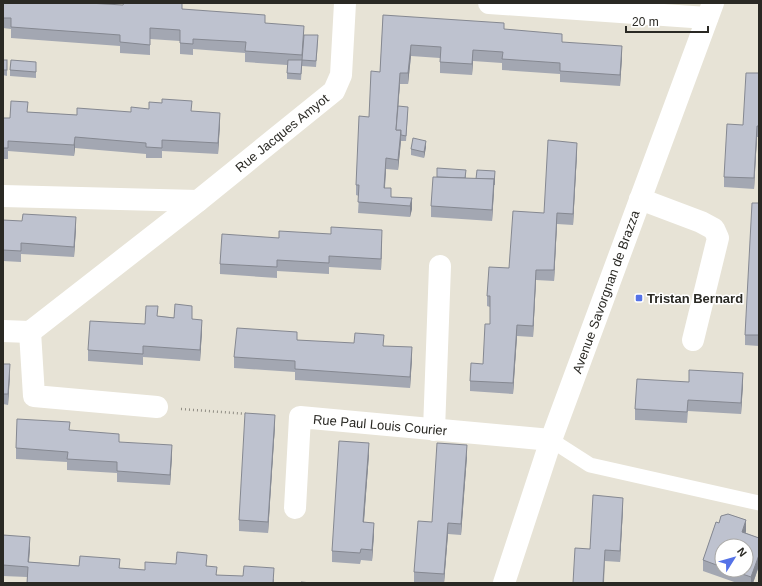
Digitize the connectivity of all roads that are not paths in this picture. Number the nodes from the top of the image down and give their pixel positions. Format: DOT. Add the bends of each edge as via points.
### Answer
graph roads {
  1 [pos="345,3"];
  2 [pos="489,3"];
  3 [pos="710,11"];
  4 [pos="3,196"];
  5 [pos="640,199"];
  6 [pos="198,201"];
  7 [pos="440,266"];
  8 [pos="3,331"];
  9 [pos="30,332"];
  10 [pos="694,340"];
  11 [pos="157,407"];
  12 [pos="434,430"];
  13 [pos="551,440"];
  14 [pos="759,503"];
  15 [pos="295,508"];
  16 [pos="504,583"];
  1 -- 6 [label="street, Rue Jacques Amyot" via="341,75 334,91"];
  2 -- 3 [label="street"];
  3 -- 5 [label="street, Avenue Savorgnan de Brazza"];
  4 -- 6 [label="street"];
  5 -- 10 [label="street" via="700,222 714,229 718,238"];
  5 -- 13 [label="street, Avenue Savorgnan de Brazza"];
  6 -- 9 [label="street, Rue Jacques Amyot"];
  7 -- 12 [label="street"];
  8 -- 9 [label="street"];
  9 -- 11 [label="street" via="34,396"];
  12 -- 13 [label="street, Rue Paul Louis Courier"];
  12 -- 15 [label="street, Rue Paul Louis Courier" via="300,418"];
  13 -- 14 [label="lane" via="590,465"];
  13 -- 16 [label="street, Avenue Savorgnan de Brazza"];
}
